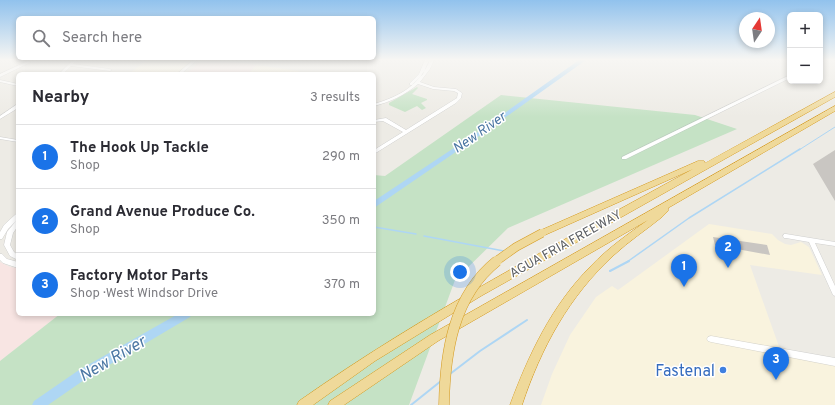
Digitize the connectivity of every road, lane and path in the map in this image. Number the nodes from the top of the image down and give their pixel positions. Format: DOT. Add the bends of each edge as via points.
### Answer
graph roads {
  1 [pos="418,79"];
  2 [pos="421,79"];
  3 [pos="784,79"];
  4 [pos="0,81"];
  5 [pos="418,83"];
  6 [pos="16,85"];
  7 [pos="400,94"];
  8 [pos="835,94"];
  9 [pos="376,101"];
  10 [pos="376,104"];
  11 [pos="16,107"];
  12 [pos="834,108"];
  13 [pos="0,118"];
  14 [pos="376,121"];
  15 [pos="406,132"];
  16 [pos="0,138"];
  17 [pos="754,139"];
  18 [pos="16,141"];
  19 [pos="376,151"];
  20 [pos="624,158"];
  21 [pos="674,200"];
  22 [pos="16,217"];
  23 [pos="16,224"];
  24 [pos="0,236"];
  25 [pos="786,236"];
  26 [pos="811,240"];
  27 [pos="835,244"];
  28 [pos="0,256"];
  29 [pos="16,257"];
  30 [pos="16,264"];
  31 [pos="835,293"];
  32 [pos="711,339"];
  33 [pos="835,362"];
  34 [pos="303,405"];
  35 [pos="334,405"];
  36 [pos="444,405"];
  37 [pos="516,405"];
  1 -- 7 [label="street"];
  2 -- 5 [label="street"];
  3 -- 20 [label="street"];
  4 -- 6 [label="street"];
  5 -- 7 [label="street"];
  5 -- 15 [label="street" via="433,88 455,90 460,93 459,98"];
  7 -- 9 [label="street"];
  7 -- 10 [label="street"];
  8 -- 17 [label="highway, AGUA FRIA FREEWAY"];
  11 -- 13 [label="street"];
  12 -- 21 [label="highway, AGUA FRIA FREEWAY"];
  14 -- 15 [label="street" via="384,119"];
  15 -- 19 [label="street"];
  16 -- 18 [label="street"];
  17 -- 34 [label="highway, AGUA FRIA FREEWAY" via="443,312 340,378"];
  17 -- 36 [label="highway, bridge" via="743,141 706,161 542,233 518,245 494,262 478,279 455,322 448,348 443,387"];
  21 -- 35 [label="highway, AGUA FRIA FREEWAY" via="434,338"];
  21 -- 37 [label="highway" via="612,251 572,293 547,331 530,366"];
  22 -- 24 [label="street"];
  23 -- 29 [label="street" via="10,232 7,245"];
  25 -- 26 [label="street"];
  26 -- 27 [label="street"];
  26 -- 31 [label="street"];
  28 -- 30 [label="street" via="5,261"];
  32 -- 33 [label="street"];
}
